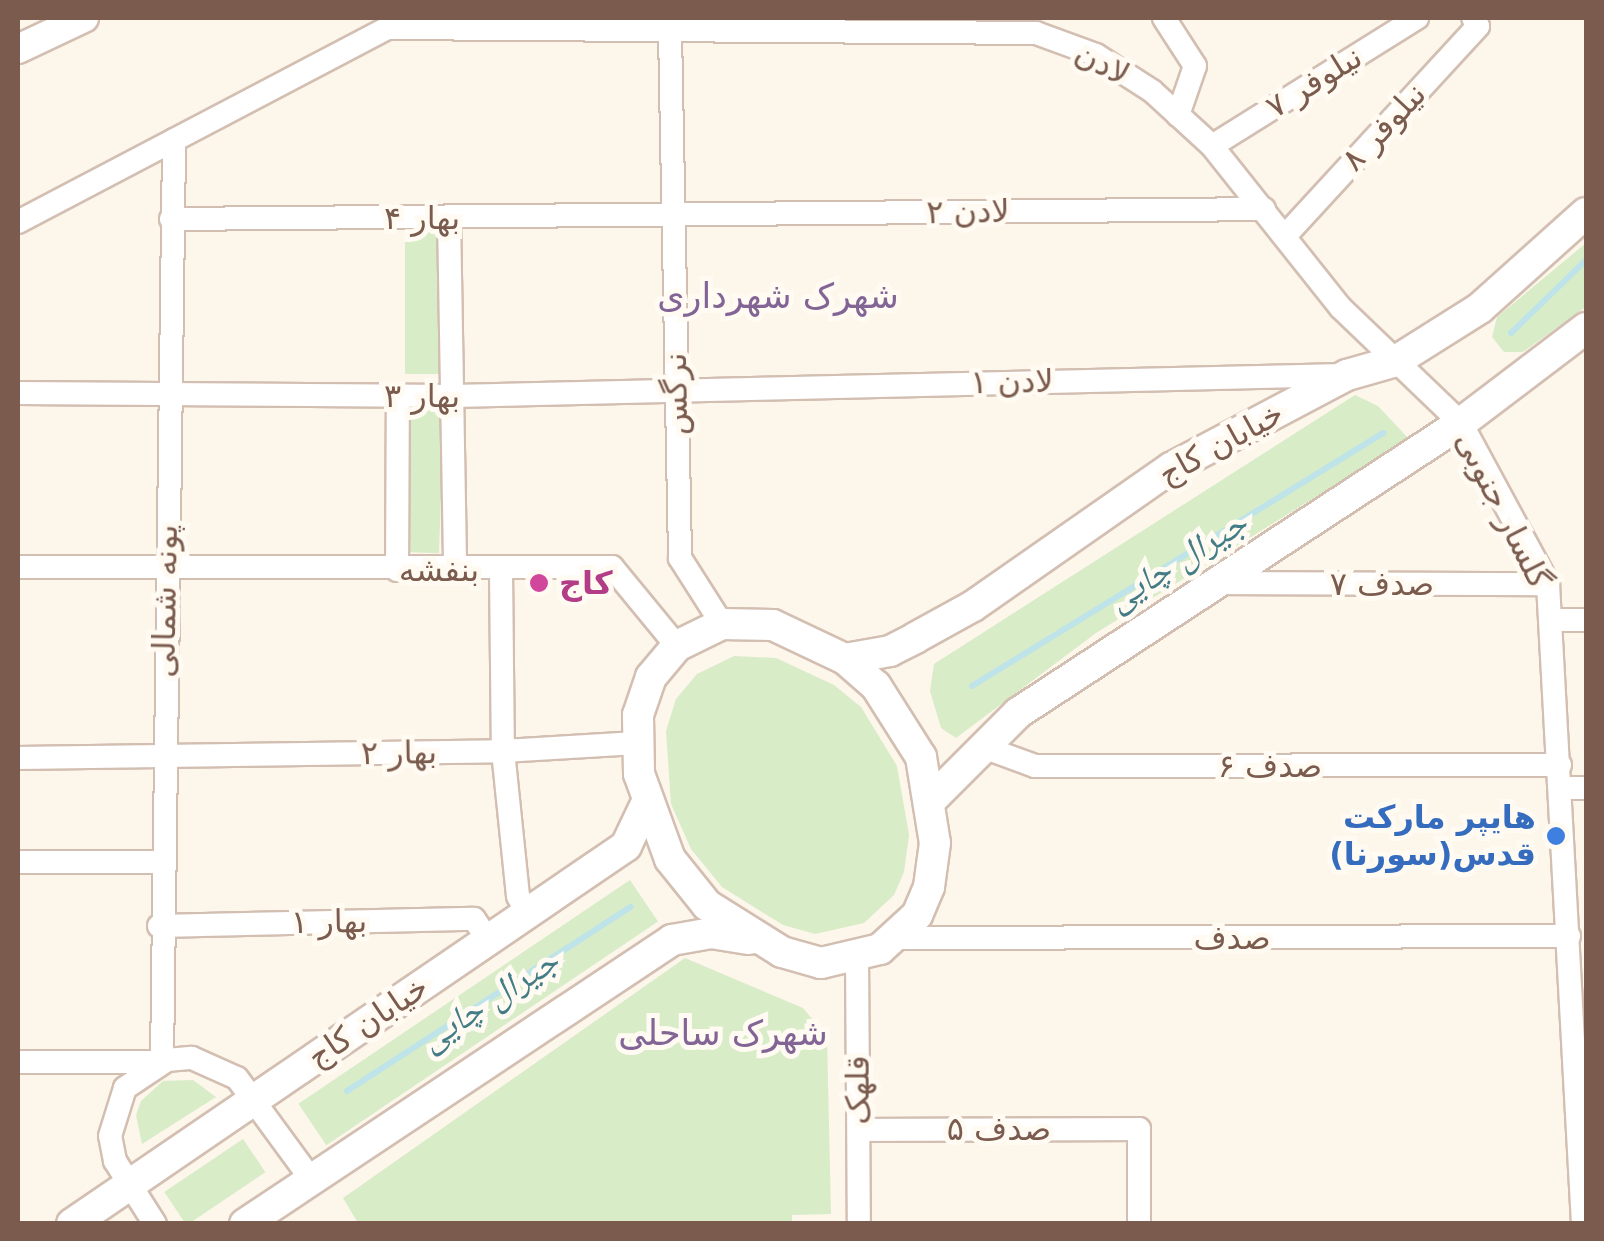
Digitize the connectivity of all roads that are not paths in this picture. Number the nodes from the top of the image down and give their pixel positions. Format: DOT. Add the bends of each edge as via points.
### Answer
graph roads {
  1 [pos="84,18"];
  2 [pos="1164,18"];
  3 [pos="1417,18"];
  4 [pos="1473,18"];
  5 [pos="398,23"];
  6 [pos="670,31"];
  7 [pos="18,49"];
  8 [pos="1178,116"];
  9 [pos="174,140"];
  10 [pos="1212,146"];
  11 [pos="1264,209"];
  12 [pos="1586,213"];
  13 [pos="673,216"];
  14 [pos="449,217"];
  15 [pos="172,219"];
  16 [pos="18,222"];
  17 [pos="1284,236"];
  18 [pos="1586,328"];
  19 [pos="1396,360"];
  20 [pos="1347,375"];
  21 [pos="676,390"];
  22 [pos="18,393"];
  23 [pos="168,394"];
  24 [pos="398,396"];
  25 [pos="454,396"];
  26 [pos="1460,424"];
  27 [pos="18,567"];
  28 [pos="165,568"];
  29 [pos="396,570"];
  30 [pos="455,570"];
  31 [pos="502,570"];
  32 [pos="1216,583"];
  33 [pos="1548,584"];
  34 [pos="1552,620"];
  35 [pos="1586,620"];
  36 [pos="722,624"];
  37 [pos="677,646"];
  38 [pos="844,659"];
  39 [pos="636,743"];
  40 [pos="983,748"];
  41 [pos="503,752"];
  42 [pos="18,758"];
  43 [pos="162,758"];
  44 [pos="1560,777"];
  45 [pos="1586,788"];
  46 [pos="932,798"];
  47 [pos="646,804"];
  48 [pos="18,862"];
  49 [pos="160,862"];
  50 [pos="527,913"];
  51 [pos="159,926"];
  52 [pos="1568,936"];
  53 [pos="896,938"];
  54 [pos="488,940"];
  55 [pos="756,940"];
  56 [pos="857,957"];
  57 [pos="1579,972"];
  58 [pos="18,1062"];
  59 [pos="162,1062"];
  60 [pos="255,1099"];
  61 [pos="859,1130"];
  62 [pos="1583,1164"];
  63 [pos="311,1179"];
  64 [pos="129,1185"];
  65 [pos="258,1219"];
  66 [pos="72,1224"];
  67 [pos="155,1224"];
  68 [pos="859,1224"];
  69 [pos="1139,1224"];
  70 [pos="1583,1224"];
  1 -- 7 [label="street"];
  2 -- 8 [label="street" via="1195,66"];
  3 -- 10 [label="street, نیلوفر ۷"];
  4 -- 17 [label="street, نیلوفر ۸" via="1478,26"];
  5 -- 6 [label="street, لادن"];
  5 -- 9 [label="street"];
  6 -- 8 [label="street, لادن" via="1036,33 1096,55"];
  6 -- 13 [label="street, نرگس"];
  8 -- 10 [label="street, لادن"];
  9 -- 15 [label="street, پونه شمالی"];
  9 -- 16 [label="street"];
  10 -- 11 [label="street, لادن"];
  11 -- 13 [label="street, لادن ۲"];
  11 -- 17 [label="street, لادن"];
  12 -- 19 [label="main road, خیابان کاج" via="1480,308"];
  13 -- 14 [label="street, بهار ۴"];
  13 -- 21 [label="street, نرگس"];
  14 -- 15 [label="street, بهار ۴"];
  14 -- 25 [label="street"];
  15 -- 23 [label="street, پونه شمالی"];
  17 -- 19 [label="street, لادن" via="1340,308"];
  18 -- 26 [label="main road"];
  19 -- 20 [label="main road, خیابان کاج"];
  19 -- 26 [label="street, گلسار جنوبی"];
  20 -- 21 [label="street, لادن ۱"];
  20 -- 38 [label="main road, خیابان کاج" via="1171,468 973,606 890,651"];
  21 -- 25 [label="street, بهار ۳"];
  21 -- 36 [label="street, نرگس" via="680,558"];
  22 -- 23 [label="street, بهار ۳"];
  23 -- 24 [label="street, بهار ۳"];
  23 -- 28 [label="street, پونه شمالی"];
  24 -- 25 [label="street, بهار ۳"];
  24 -- 29 [label="street"];
  25 -- 30 [label="street"];
  26 -- 32 [label="main road"];
  26 -- 33 [label="street, گلسار جنوبی"];
  27 -- 28 [label="street, بنفشه"];
  28 -- 29 [label="street, بنفشه"];
  28 -- 43 [label="street, پونه شمالی"];
  29 -- 30 [label="street, بنفشه"];
  30 -- 31 [label="street, بنفشه"];
  31 -- 37 [label="street, بنفشه" via="612,567"];
  31 -- 41 [label="street"];
  32 -- 33 [label="street, صدف ۷"];
  32 -- 40 [label="main road" via="1018,713"];
  33 -- 34 [label="street, گلسار جنوبی"];
  34 -- 35 [label="street"];
  34 -- 44 [label="street, گلسار جنوبی"];
  36 -- 37 [label="main road"];
  36 -- 38 [label="main road" via="773,625"];
  37 -- 39 [label="main road" via="651,676"];
  38 -- 46 [label="main road" via="902,720"];
  39 -- 41 [label="street, بهار ۲"];
  39 -- 47 [label="main road"];
  40 -- 44 [label="street, صدف ۶" via="1035,766"];
  40 -- 46 [label="main road"];
  41 -- 43 [label="street, بهار ۲"];
  41 -- 50 [label="street" via="518,896"];
  42 -- 43 [label="street, بهار ۲"];
  43 -- 49 [label="street, پونه شمالی"];
  44 -- 45 [label="street, صدف ۶"];
  44 -- 52 [label="street, گلسار جنوبی"];
  46 -- 53 [label="main road" via="929,886"];
  47 -- 50 [label="main road, خیابان کاج" via="626,846"];
  47 -- 55 [label="main road" via="670,859 707,905"];
  48 -- 49 [label="street"];
  49 -- 51 [label="street, پونه شمالی"];
  50 -- 54 [label="main road, خیابان کاج"];
  51 -- 54 [label="street, بهار ۱" via="474,919"];
  51 -- 59 [label="street, پونه شمالی"];
  52 -- 53 [label="street, صدف"];
  52 -- 57 [label="street, گلسار جنوبی"];
  53 -- 56 [label="main road"];
  54 -- 60 [label="main road, خیابان کاج"];
  55 -- 56 [label="main road" via="821,963"];
  55 -- 63 [label="main road" via="710,933 672,940"];
  56 -- 61 [label="street, قلهک"];
  57 -- 62 [label="street, گلسار جنوبی"];
  58 -- 59 [label="street"];
  59 -- 60 [label="street" via="192,1058 216,1064"];
  59 -- 64 [label="street" via="125,1088 114,1111 112,1143"];
  60 -- 63 [label="street"];
  60 -- 64 [label="main road, خیابان کاج"];
  61 -- 68 [label="street, قلهک"];
  61 -- 69 [label="street, صدف ۵" via="1138,1129"];
  62 -- 70 [label="street, گلسار جنوبی"];
  63 -- 65 [label="main road"];
  64 -- 66 [label="main road, خیابان کاج"];
  64 -- 67 [label="street"];
}
